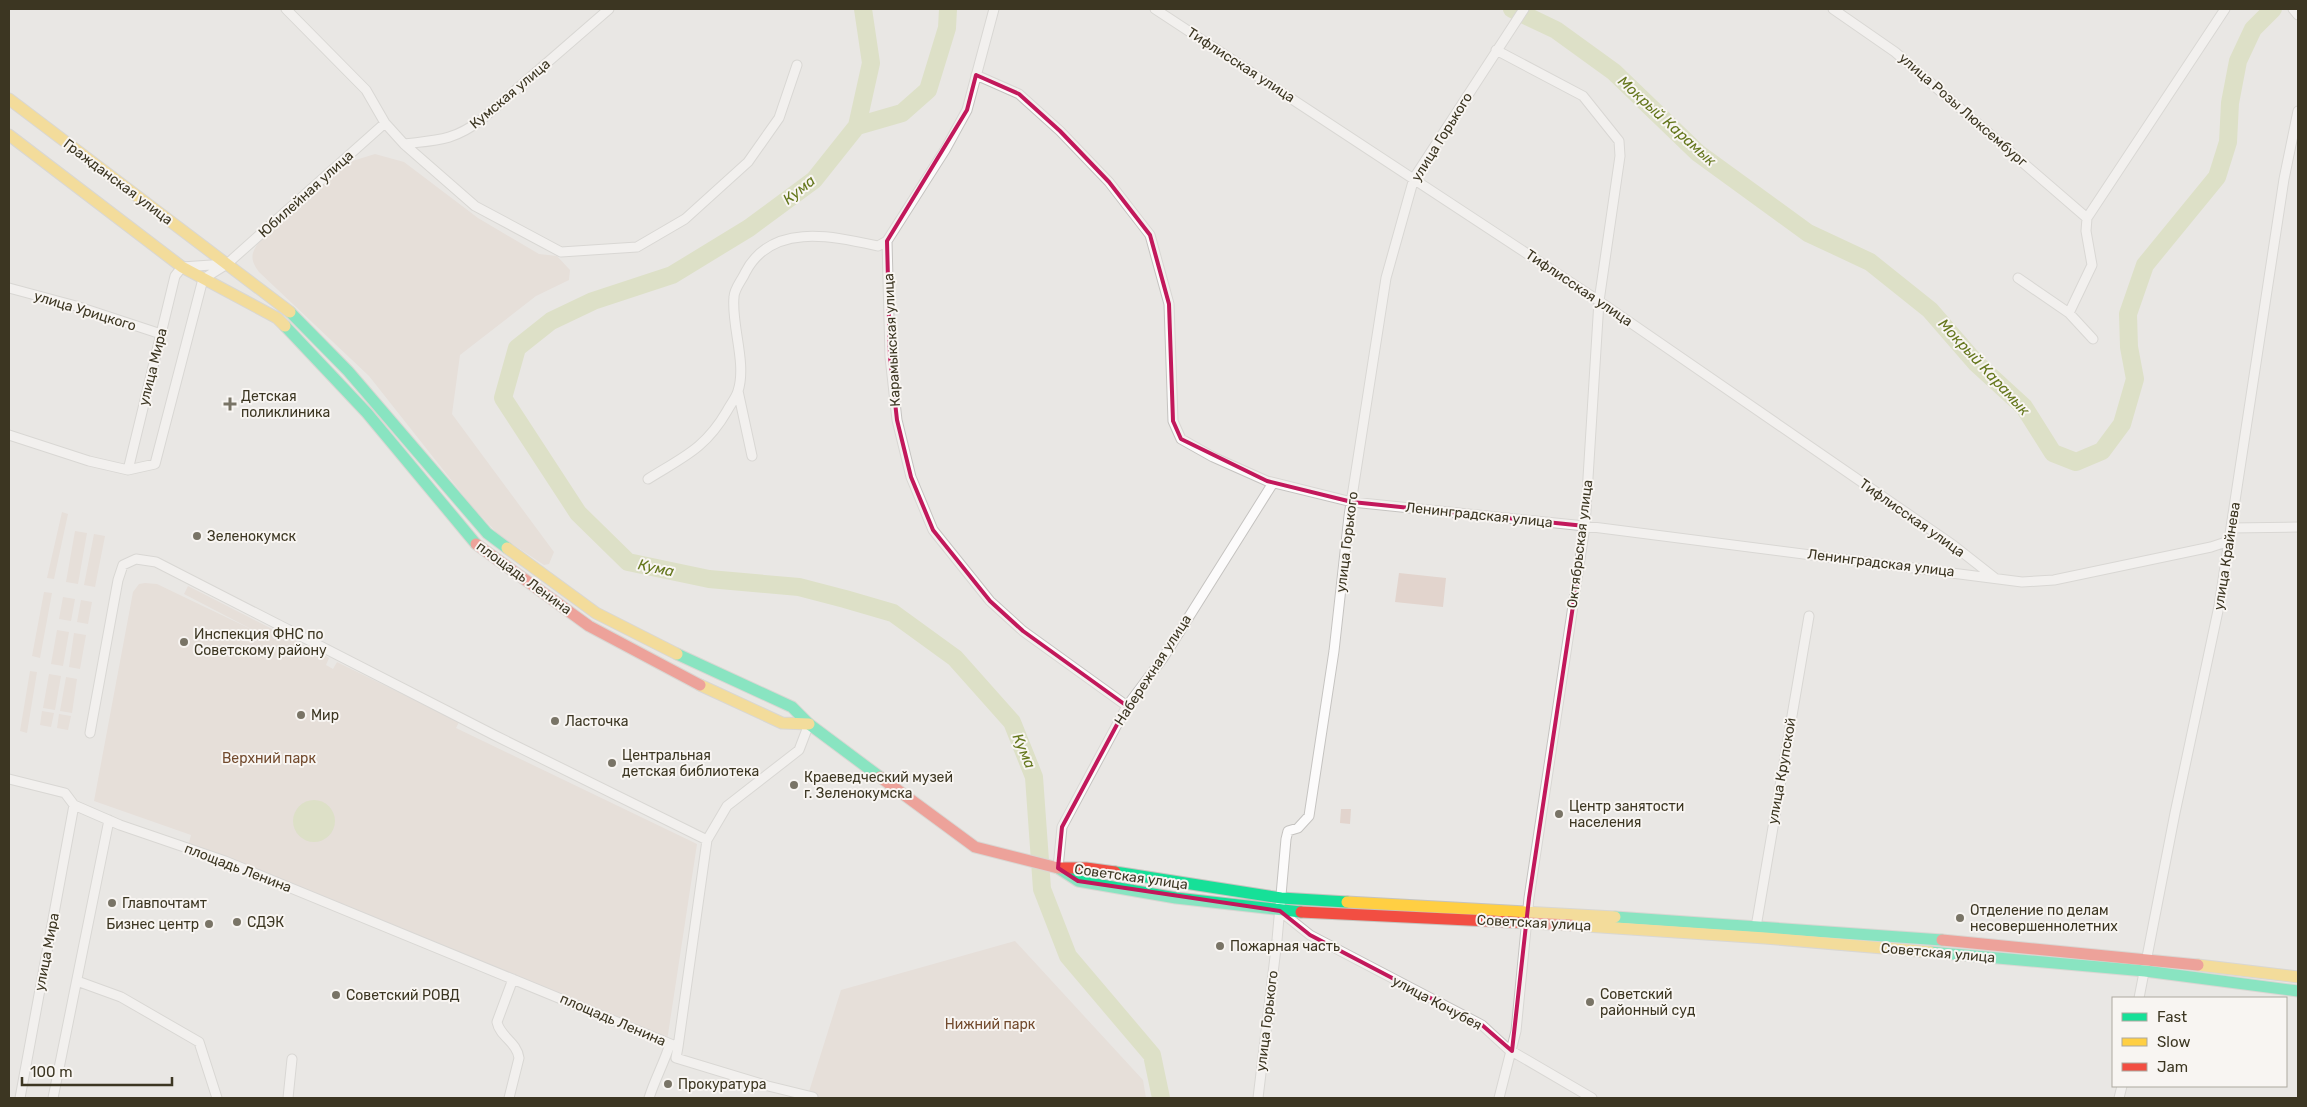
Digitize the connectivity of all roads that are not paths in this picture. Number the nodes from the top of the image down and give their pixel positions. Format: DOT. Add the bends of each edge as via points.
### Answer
graph roads {
  1 [pos="286,9"];
  2 [pos="609,9"];
  3 [pos="994,9"];
  4 [pos="1155,9"];
  5 [pos="1524,9"];
  6 [pos="1833,9"];
  7 [pos="2225,9"];
  8 [pos="2293,9"];
  9 [pos="2298,15"];
  10 [pos="1496,50"];
  11 [pos="797,65"];
  12 [pos="976,75"];
  13 [pos="9,99"];
  14 [pos="2298,111"];
  15 [pos="385,123"];
  16 [pos="9,136"];
  17 [pos="404,144"];
  18 [pos="1414,178"];
  19 [pos="2088,218"];
  20 [pos="887,241"];
  21 [pos="227,264"];
  22 [pos="182,267"];
  23 [pos="2018,278"];
  24 [pos="203,279"];
  25 [pos="9,288"];
  26 [pos="1599,301"];
  27 [pos="2069,313"];
  28 [pos="162,334"];
  29 [pos="2093,339"];
  30 [pos="738,391"];
  31 [pos="9,435"];
  32 [pos="752,456"];
  33 [pos="128,470"];
  34 [pos="648,479"];
  35 [pos="1273,483"];
  36 [pos="1352,502"];
  37 [pos="1585,526"];
  38 [pos="2298,527"];
  39 [pos="2235,528"];
  40 [pos="2229,541"];
  41 [pos="1995,578"];
  42 [pos="1809,616"];
  43 [pos="1127,706"];
  44 [pos="809,724"];
  45 [pos="90,733"];
  46 [pos="9,779"];
  47 [pos="74,805"];
  48 [pos="110,820"];
  49 [pos="707,840"];
  50 [pos="1058,868"];
  51 [pos="1281,898"];
  52 [pos="1280,911"];
  53 [pos="1527,916"];
  54 [pos="1756,927"];
  55 [pos="2147,959"];
  56 [pos="2145,972"];
  57 [pos="2298,977"];
  58 [pos="513,979"];
  59 [pos="77,981"];
  60 [pos="2298,991"];
  61 [pos="2139,997"];
  62 [pos="674,1046"];
  63 [pos="1512,1051"];
  64 [pos="292,1059"];
  65 [pos="813,1097"];
  66 [pos="20,1098"];
  67 [pos="53,1098"];
  68 [pos="217,1098"];
  69 [pos="288,1098"];
  70 [pos="509,1098"];
  71 [pos="649,1098"];
  72 [pos="1258,1098"];
  73 [pos="1499,1098"];
  74 [pos="1592,1098"];
  1 -- 15 [label="street" via="366,90"];
  2 -- 17 [label="street, Кумская улица" via="464,133"];
  3 -- 12 [label="street"];
  4 -- 18 [label="street, Тифлисская улица"];
  5 -- 10 [label="street, улица Горького"];
  6 -- 19 [label="street, улица Розы Люксембург" via="1895,52"];
  7 -- 19 [label="street"];
  8 -- 9 [label="street"];
  10 -- 18 [label="street, улица Горького"];
  10 -- 26 [label="street, Октябрьская улица" via="1583,96 1619,141 1620,156"];
  11 -- 17 [label="street" via="780,118 748,162 685,219 637,247 561,252 476,206"];
  12 -- 20 [label="street" via="967,110"];
  12 -- 35 [label="street, Ленинградская улица" via="1019,94 1060,131 1109,182 1150,234 1169,304 1173,421 1180,439"];
  13 -- 21 [label="street, Гражданская улица"];
  14 -- 39 [label="street, улица Крайнева" via="2284,179"];
  15 -- 17 [label="street"];
  15 -- 21 [label="street, Юбилейная улица"];
  16 -- 22 [label="street, Гражданская улица"];
  18 -- 26 [label="street, Тифлисская улица"];
  18 -- 36 [label="street, улица Горького" via="1386,278"];
  19 -- 27 [label="street" via="2086,231 2092,265"];
  20 -- 30 [label="street" via="878,246 844,238 798,236 775,242 751,262 733,295"];
  20 -- 43 [label="street, Карамыкская улица" via="890,357 897,420 911,477 933,530 990,601 1023,631"];
  21 -- 22 [label="street"];
  21 -- 24 [label="street, Юбилейная улица"];
  21 -- 44 [label="street, площадь Ленина" via="286,308 348,371 487,533 596,614 792,707"];
  22 -- 24 [label="street, Гражданская улица"];
  22 -- 28 [label="street, улица Мира" via="175,276"];
  23 -- 27 [label="street"];
  24 -- 33 [label="street, улица Мира" via="155,464"];
  24 -- 44 [label="street, площадь Ленина" via="277,318 368,413 473,542 589,626 782,723"];
  25 -- 28 [label="street, улица Урицкого"];
  26 -- 37 [label="street, Октябрьская улица"];
  26 -- 41 [label="street, Тифлисская улица" via="1953,545"];
  27 -- 29 [label="street"];
  28 -- 33 [label="street, улица Мира"];
  30 -- 32 [label="street"];
  30 -- 34 [label="street" via="704,444"];
  31 -- 33 [label="street" via="88,461"];
  35 -- 36 [label="street, Ленинградская улица"];
  35 -- 43 [label="street, Набережная улица" via="1163,658"];
  36 -- 37 [label="street, Ленинградская улица"];
  36 -- 51 [label="street, улица Горького" via="1309,816 1298,828 1288,831"];
  37 -- 41 [label="street, Ленинградская улица"];
  37 -- 53 [label="street, Октябрьская улица"];
  38 -- 39 [label="street"];
  39 -- 40 [label="street, улица Крайнева"];
  40 -- 41 [label="street, Ленинградская улица" via="2054,580 2022,582"];
  40 -- 55 [label="street, улица Крайнева" via="2220,606"];
  42 -- 54 [label="street, улица Крупской"];
  43 -- 50 [label="street, Набережная улица" via="1062,827"];
  44 -- 49 [label="street, площадь Ленина" via="799,750 727,806"];
  44 -- 50 [label="street, площадь Ленина" via="975,848"];
  45 -- 49 [label="street" via="123,565 136,559 156,562"];
  46 -- 47 [label="street, площадь Ленина" via="65,793"];
  47 -- 48 [label="street, площадь Ленина"];
  47 -- 66 [label="street, улица Мира"];
  48 -- 58 [label="street, площадь Ленина" via="225,861"];
  48 -- 59 [label="street"];
  49 -- 62 [label="street, площадь Ленина"];
  50 -- 51 [label="street, Советская улица" via="1086,868"];
  50 -- 52 [label="street, Советская улица" via="1078,881"];
  51 -- 52 [label="street, улица Горького"];
  51 -- 53 [label="street, Советская улица"];
  52 -- 53 [label="street, Советская улица"];
  52 -- 63 [label="street, улица Кочубея" via="1310,935 1482,1025"];
  52 -- 72 [label="street, улица Горького"];
  53 -- 54 [label="street, Советская улица"];
  53 -- 56 [label="street, Советская улица"];
  53 -- 63 [label="street, Октябрьская улица"];
  54 -- 55 [label="street, Советская улица" via="1970,942"];
  55 -- 56 [label="street, улица Крайнева"];
  55 -- 57 [label="street, Советская улица"];
  56 -- 60 [label="street, Советская улица"];
  56 -- 61 [label="street, улица Крайнева"];
  58 -- 62 [label="street, площадь Ленина"];
  58 -- 70 [label="street" via="497,1022 498,1028 516,1046 519,1058"];
  59 -- 67 [label="street"];
  59 -- 68 [label="street" via="121,997 199,1042"];
  62 -- 65 [label="street, площадь Ленина" via="676,1058"];
  62 -- 71 [label="street" via="657,1071"];
  63 -- 73 [label="street, Октябрьская улица"];
  63 -- 74 [label="street, улица Кочубея"];
  64 -- 69 [label="street"];
}
